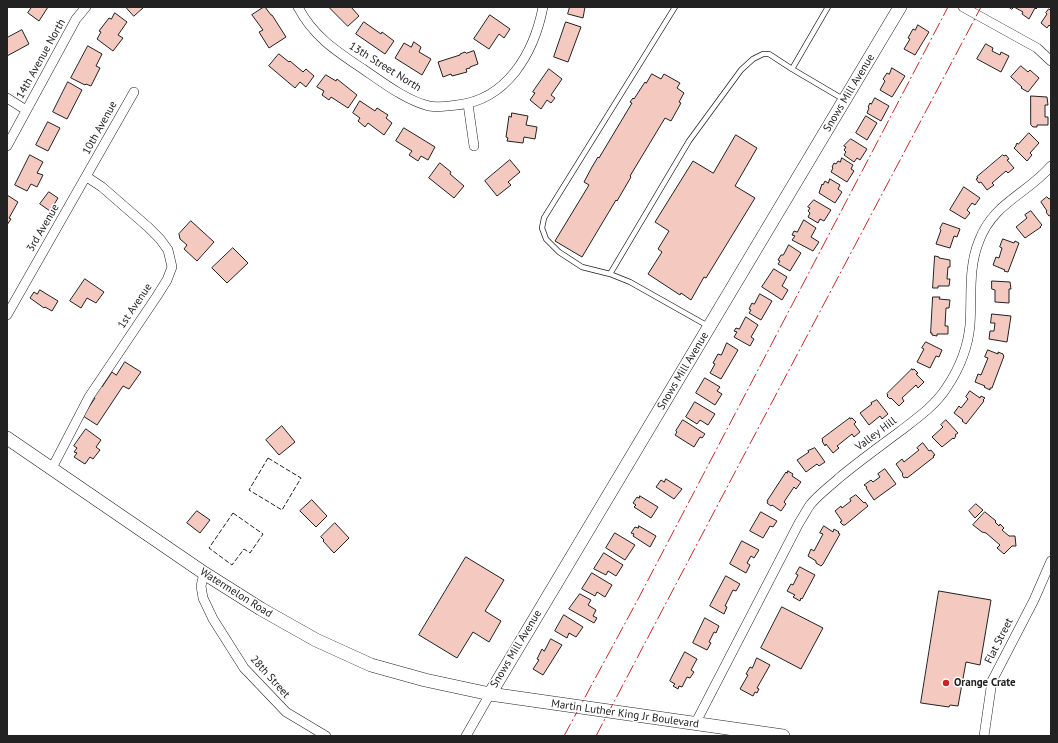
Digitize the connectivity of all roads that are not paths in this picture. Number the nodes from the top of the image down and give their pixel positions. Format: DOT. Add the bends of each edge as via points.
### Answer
graph roads {
  1 [pos="86,7"];
  2 [pos="298,7"];
  3 [pos="543,7"];
  4 [pos="675,7"];
  5 [pos="828,7"];
  6 [pos="900,7"];
  7 [pos="963,7"];
  8 [pos="1051,61"];
  9 [pos="792,68"];
  10 [pos="134,92"];
  11 [pos="7,98"];
  12 [pos="845,100"];
  13 [pos="468,104"];
  14 [pos="26,110"];
  15 [pos="7,146"];
  16 [pos="474,146"];
  17 [pos="1051,166"];
  18 [pos="86,177"];
  19 [pos="610,274"];
  20 [pos="7,315"];
  21 [pos="709,327"];
  22 [pos="7,438"];
  23 [pos="52,468"];
  24 [pos="1051,561"];
  25 [pos="204,573"];
  26 [pos="490,694"];
  27 [pos="695,724"];
  28 [pos="326,736"];
  29 [pos="466,736"];
  30 [pos="777,736"];
  31 [pos="984,736"];
  1 -- 14 [label="street, 14th Avenue North" via="76,19"];
  2 -- 13 [label="street, 13th Street North" via="315,33 328,46 414,101 443,107"];
  3 -- 13 [label="street, 13th Street North" via="536,31 516,71 500,88"];
  4 -- 19 [label="lane" via="544,218 542,228 546,240 559,252 582,267"];
  5 -- 9 [label="lane"];
  6 -- 12 [label="main road, Snows Mill Avenue"];
  7 -- 8 [label="street" via="1037,48"];
  9 -- 12 [label="lane"];
  9 -- 19 [label="lane" via="769,54 763,54 741,70 689,141"];
  10 -- 18 [label="street, 10th Avenue"];
  11 -- 14 [label="street"];
  12 -- 21 [label="main road, Snows Mill Avenue"];
  13 -- 16 [label="street"];
  14 -- 15 [label="street, 14th Avenue North"];
  17 -- 27 [label="street, Valley Hill" via="994,215 979,240 971,272 970,326 966,344 958,367 946,388 931,406 854,466 811,505 799,523"];
  18 -- 20 [label="street, 3rd Avenue"];
  18 -- 23 [label="street, 1st Avenue" via="102,187 160,239 168,250 172,267 157,296 89,397"];
  19 -- 21 [label="lane" via="630,282"];
  21 -- 26 [label="main road, Snows Mill Avenue"];
  22 -- 23 [label="main road, Watermelon Road"];
  23 -- 25 [label="main road, Watermelon Road"];
  24 -- 31 [label="street, Flat Street" via="992,681"];
  25 -- 26 [label="main road, Watermelon Road" via="316,640 371,665"];
  25 -- 28 [label="street, 28th Street" via="201,586 203,598 213,620 244,668 286,712"];
  26 -- 27 [label="main road, Martin Luther King Jr Boulevard"];
  26 -- 29 [label="street, Snows Mill Avenue"];
  27 -- 30 [label="main road, Martin Luther King Jr Boulevard"];
}
